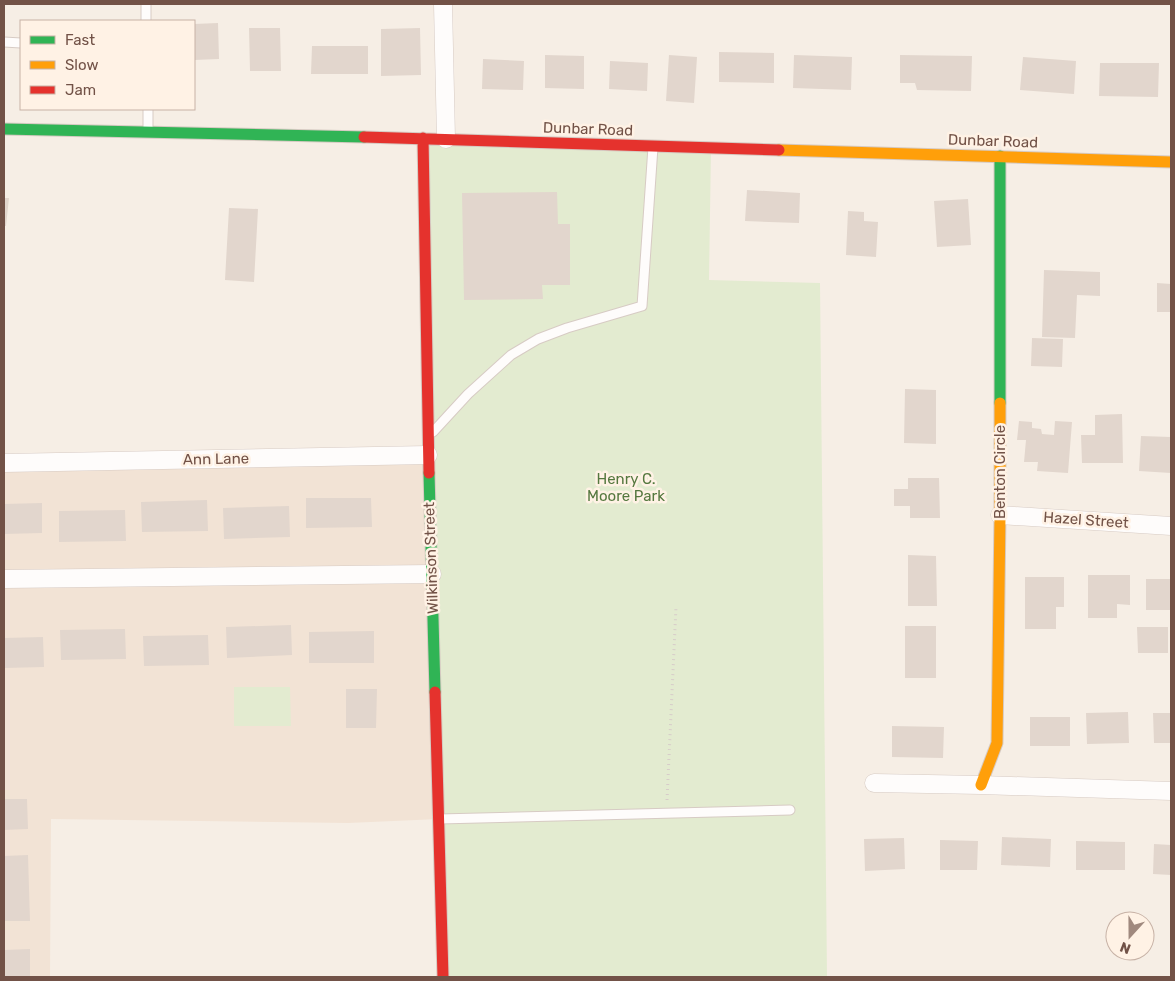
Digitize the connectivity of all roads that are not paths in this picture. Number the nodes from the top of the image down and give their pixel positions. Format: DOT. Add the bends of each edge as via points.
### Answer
graph roads {
  1 [pos="146,4"];
  2 [pos="443,4"];
  3 [pos="146,20"];
  4 [pos="4,42"];
  5 [pos="20,43"];
  6 [pos="148,110"];
  7 [pos="4,129"];
  8 [pos="148,132"];
  9 [pos="423,138"];
  10 [pos="446,139"];
  11 [pos="653,146"];
  12 [pos="1000,156"];
  13 [pos="1171,162"];
  14 [pos="428,446"];
  15 [pos="4,463"];
  16 [pos="1000,515"];
  17 [pos="1171,526"];
  18 [pos="432,574"];
  19 [pos="4,579"];
  20 [pos="874,783"];
  21 [pos="981,785"];
  22 [pos="1171,791"];
  23 [pos="790,810"];
  24 [pos="439,819"];
  25 [pos="443,977"];
  1 -- 3 [label="lane"];
  2 -- 10 [label="street"];
  4 -- 5 [label="lane"];
  6 -- 8 [label="lane"];
  7 -- 8 [label="street, Dunbar Road"];
  8 -- 9 [label="street, Dunbar Road"];
  9 -- 10 [label="street, Dunbar Road"];
  9 -- 14 [label="street, Wilkinson Street"];
  10 -- 11 [label="street, Dunbar Road"];
  11 -- 12 [label="street, Dunbar Road"];
  11 -- 14 [label="lane" via="642,306 567,328 511,355 468,394"];
  12 -- 13 [label="street, Dunbar Road"];
  12 -- 16 [label="street, Benton Circle"];
  14 -- 15 [label="street, Ann Lane"];
  14 -- 18 [label="street, Wilkinson Street"];
  16 -- 17 [label="street, Hazel Street"];
  16 -- 21 [label="street, Benton Circle" via="997,743"];
  18 -- 19 [label="street"];
  18 -- 24 [label="street, Wilkinson Street"];
  20 -- 21 [label="street"];
  21 -- 22 [label="street"];
  23 -- 24 [label="lane"];
  24 -- 25 [label="street, Wilkinson Street"];
}
